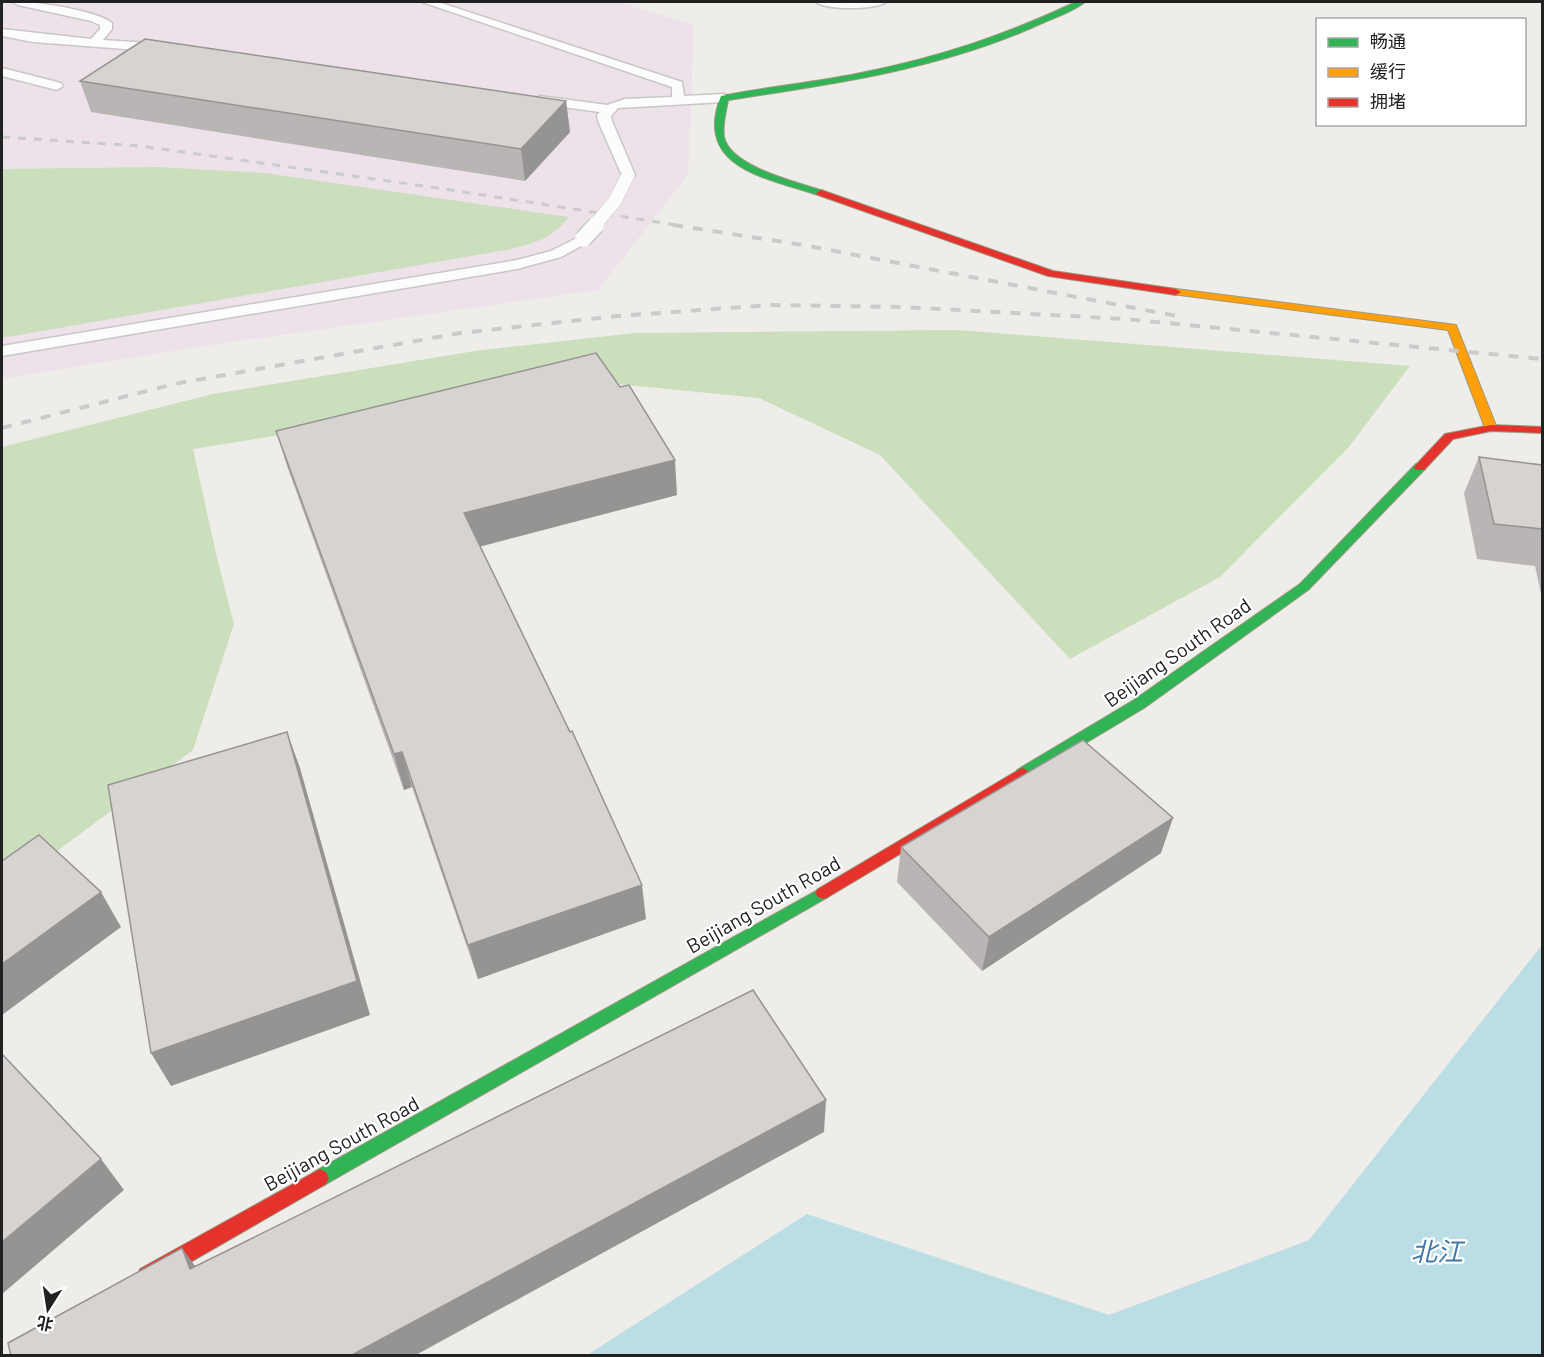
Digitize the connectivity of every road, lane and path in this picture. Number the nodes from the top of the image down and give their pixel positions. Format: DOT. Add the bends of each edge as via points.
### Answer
graph roads {
  1 [pos="18,2"];
  2 [pos="428,2"];
  3 [pos="822,2"];
  4 [pos="880,2"];
  5 [pos="1081,2"];
  6 [pos="2,33"];
  7 [pos="95,42"];
  8 [pos="176,50"];
  9 [pos="2,72"];
  10 [pos="57,86"];
  11 [pos="526,98"];
  12 [pos="724,98"];
  13 [pos="678,100"];
  14 [pos="608,110"];
  15 [pos="2,351"];
  16 [pos="1491,428"];
  17 [pos="1542,430"];
  18 [pos="133,1283"];
  1 -- 7 [label="lane" via="106,22 106,29"];
  2 -- 13 [label="lane" via="678,85"];
  3 -- 4 [label="lane"];
  5 -- 12 [label="street" via="987,43 935,58"];
  6 -- 7 [label="lane"];
  7 -- 8 [label="lane"];
  9 -- 10 [label="lane"];
  11 -- 14 [label="lane"];
  12 -- 13 [label="lane"];
  12 -- 16 [label="street" via="720,140 723,152 733,160 1051,274 1452,327"];
  13 -- 14 [label="lane" via="624,103"];
  14 -- 15 [label="lane, bridge" via="605,122 628,175 619,194 583,240 556,254 517,264"];
  16 -- 17 [label="street, Beijiang South Road"];
  16 -- 18 [label="street, Beijiang South Road" via="1449,436 1304,587 1139,704 770,924"];
}
